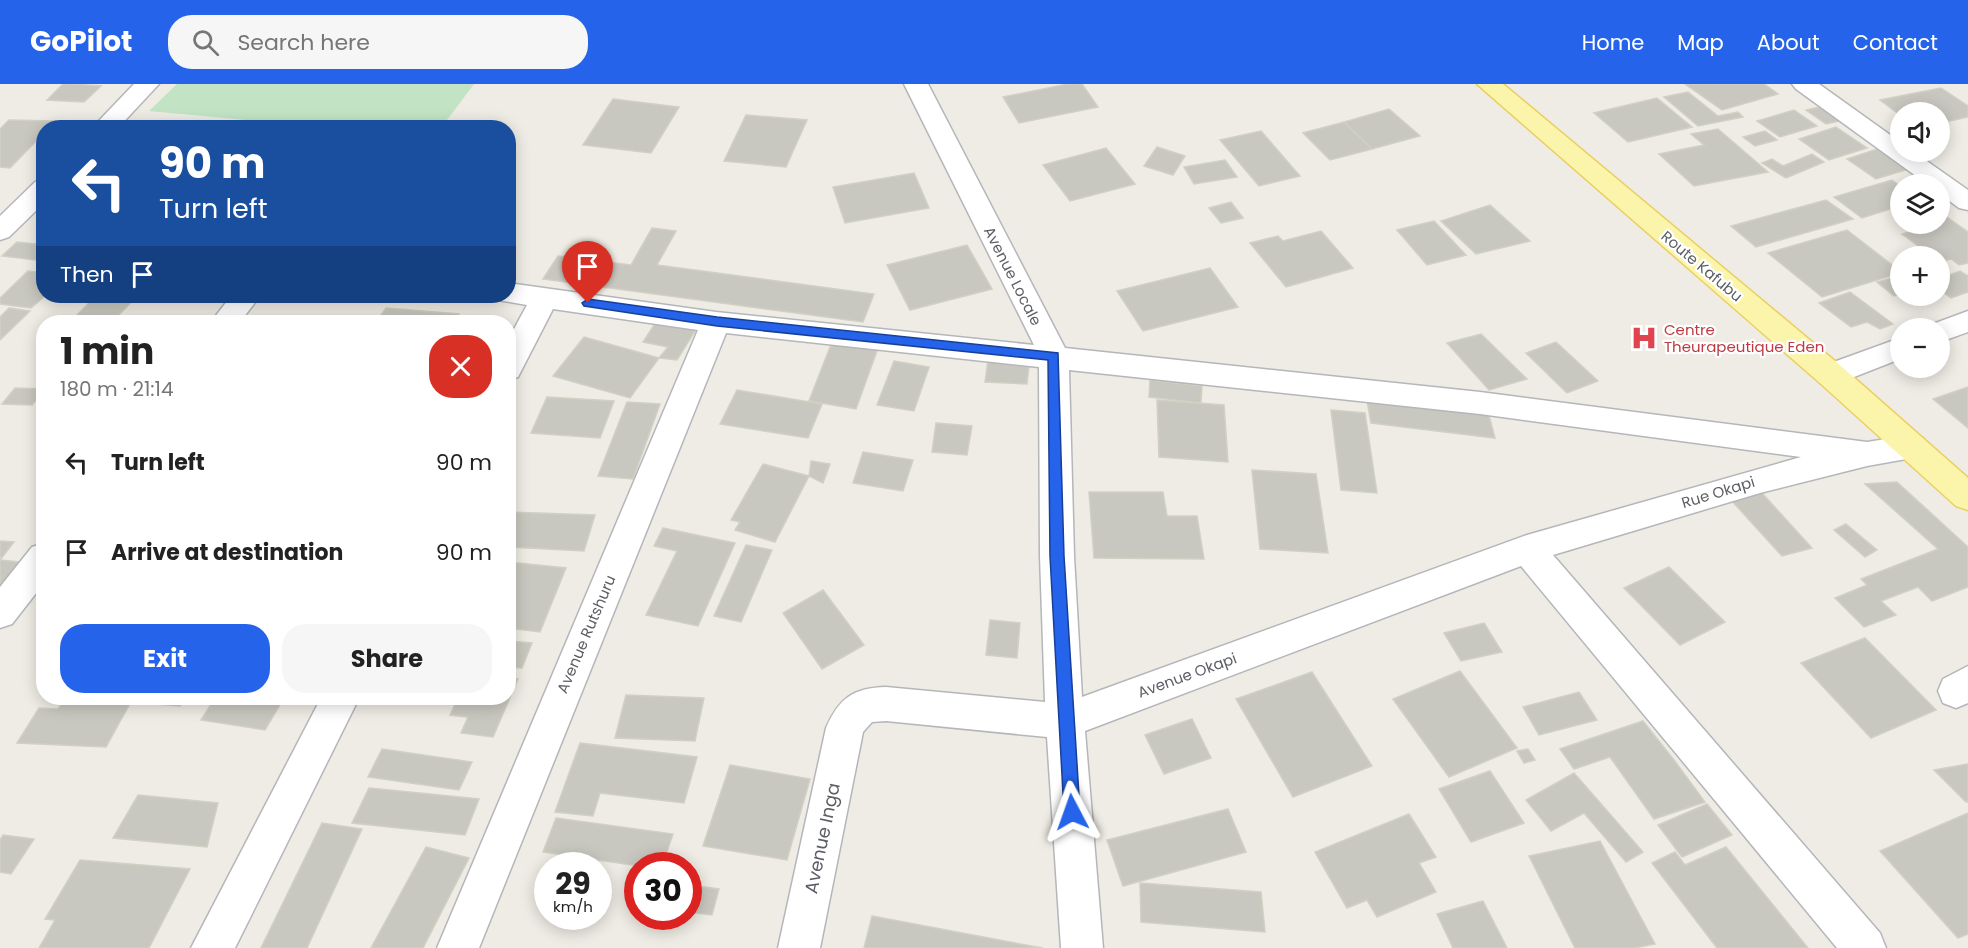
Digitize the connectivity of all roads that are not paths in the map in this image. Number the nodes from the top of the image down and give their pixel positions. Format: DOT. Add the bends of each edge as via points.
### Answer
graph roads {
  1 [pos="147,84"];
  2 [pos="916,84"];
  3 [pos="1489,84"];
  4 [pos="1804,84"];
  5 [pos="112,120"];
  6 [pos="36,196"];
  7 [pos="1968,202"];
  8 [pos="0,231"];
  9 [pos="516,294"];
  10 [pos="545,297"];
  11 [pos="240,303"];
  12 [pos="231,315"];
  13 [pos="1968,321"];
  14 [pos="717,322"];
  15 [pos="1950,328"];
  16 [pos="1890,352"];
  17 [pos="516,353"];
  18 [pos="1054,356"];
  19 [pos="1831,375"];
  20 [pos="1912,447"];
  21 [pos="1867,454"];
  22 [pos="1968,497"];
  23 [pos="1527,549"];
  24 [pos="36,567"];
  25 [pos="0,613"];
  26 [pos="336,705"];
  27 [pos="1065,721"];
  28 [pos="845,728"];
  29 [pos="212,948"];
  30 [pos="458,948"];
  31 [pos="799,948"];
  32 [pos="1082,948"];
  33 [pos="1865,948"];
  1 -- 5 [label="street"];
  2 -- 18 [label="street, Avenue Locale"];
  3 -- 19 [label="main road, Route Kafubu"];
  4 -- 7 [label="street"];
  6 -- 8 [label="street"];
  9 -- 10 [label="street"];
  10 -- 14 [label="street"];
  10 -- 17 [label="street"];
  11 -- 12 [label="street"];
  13 -- 15 [label="street"];
  14 -- 18 [label="street"];
  14 -- 30 [label="street, Avenue Rutshuru"];
  16 -- 19 [label="street"];
  18 -- 21 [label="street" via="1480,403"];
  18 -- 27 [label="street, Avenue Locale" via="1057,556"];
  19 -- 20 [label="main road, Route Kafubu"];
  20 -- 21 [label="street, Rue Okapi"];
  20 -- 22 [label="main road, Route Kafubu"];
  21 -- 23 [label="street, Rue Okapi" via="1760,480"];
  23 -- 27 [label="street, Avenue Okapi"];
  23 -- 33 [label="street"];
  24 -- 25 [label="street"];
  26 -- 29 [label="street"];
  27 -- 28 [label="street, Avenue Okapi" via="873,704 857,710"];
  27 -- 32 [label="street, Avenue Locale"];
  28 -- 31 [label="street, Avenue Inga"];
}
